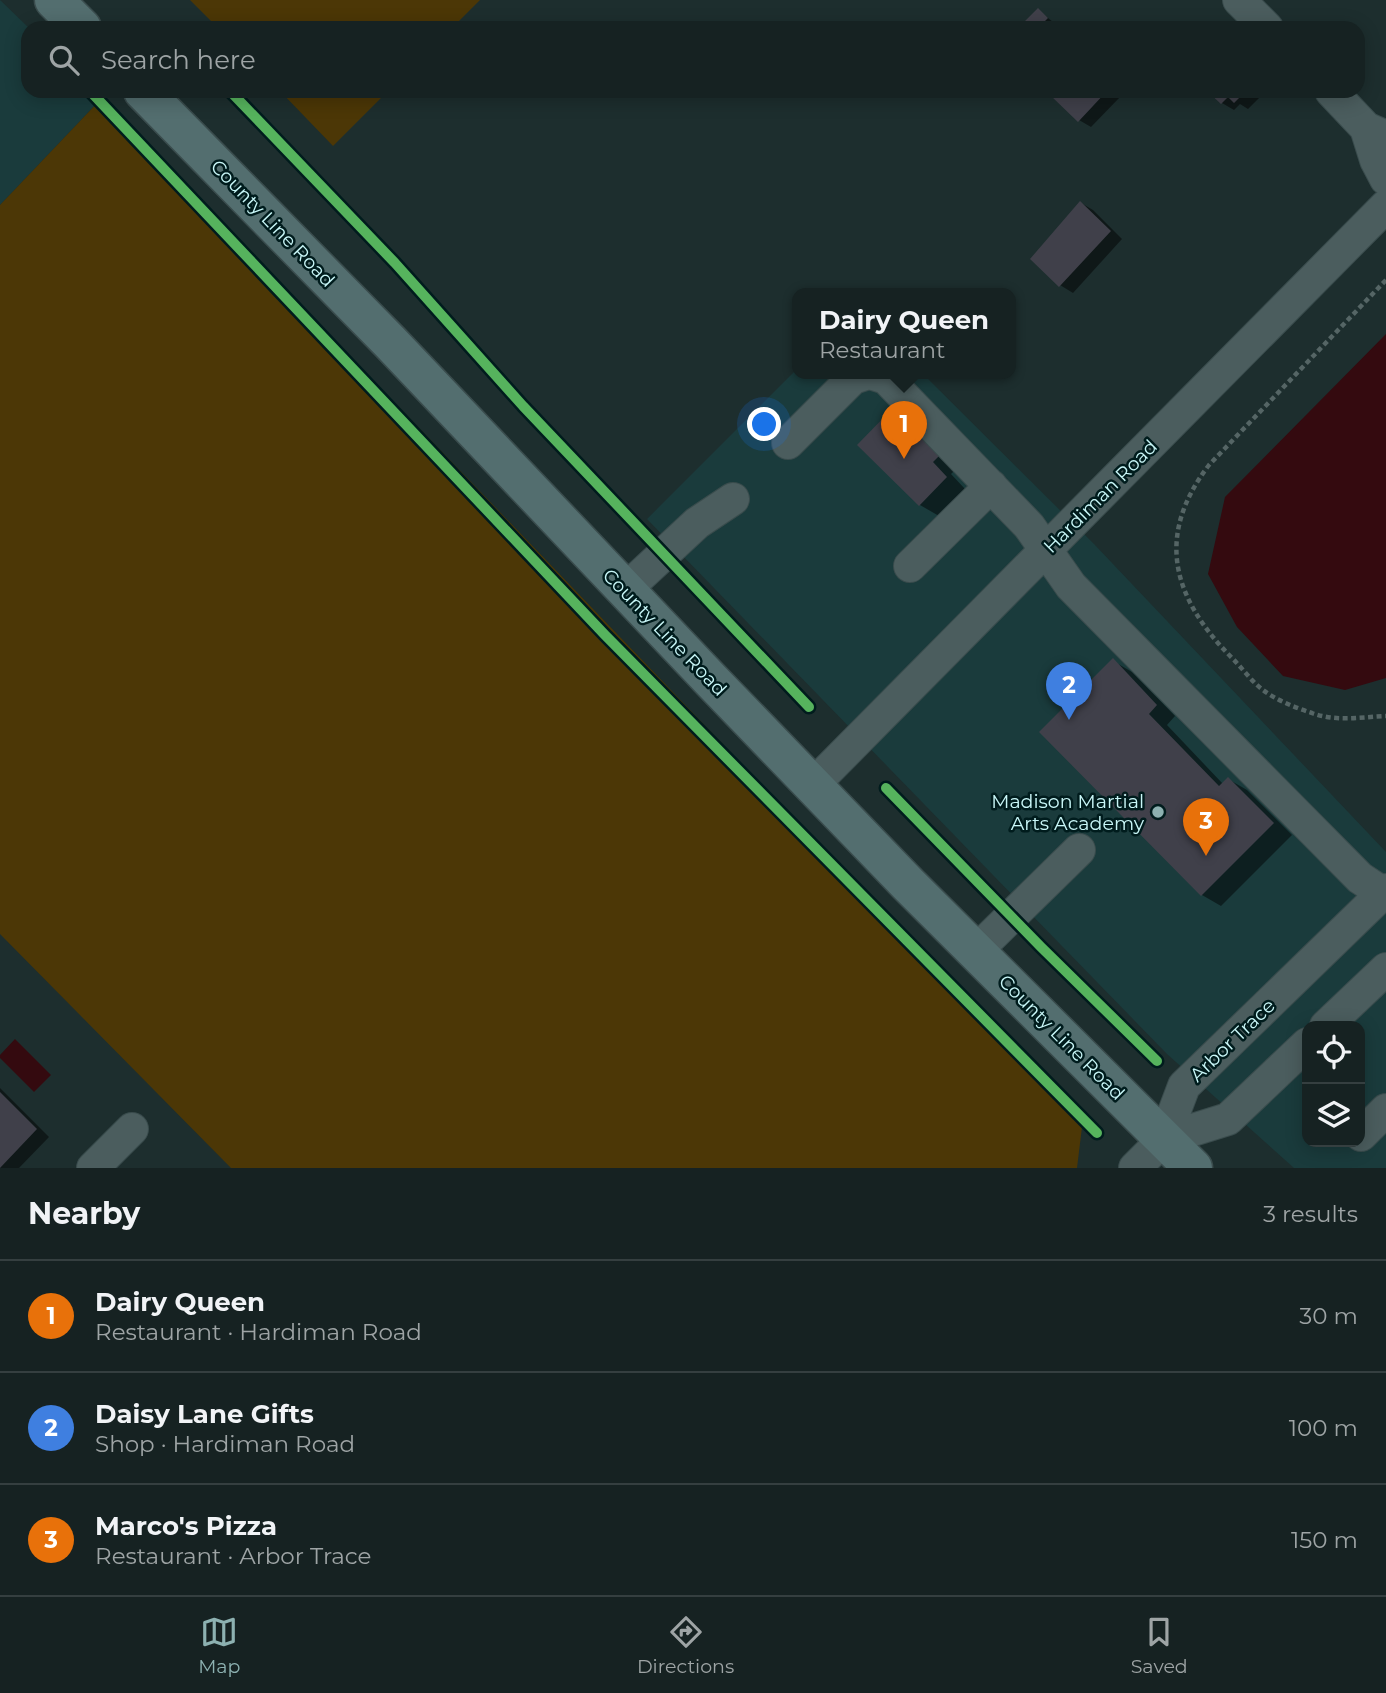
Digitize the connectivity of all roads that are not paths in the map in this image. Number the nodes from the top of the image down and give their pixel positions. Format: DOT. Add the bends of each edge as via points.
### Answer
graph roads {
  1 [pos="54,0"];
  2 [pos="1239,0"];
  3 [pos="75,21"];
  4 [pos="1261,21"];
  5 [pos="150,98"];
  6 [pos="1338,98"];
  7 [pos="1376,133"];
  8 [pos="1386,179"];
  9 [pos="1386,206"];
  10 [pos="852,379"];
  11 [pos="887,379"];
  12 [pos="788,443"];
  13 [pos="990,485"];
  14 [pos="733,499"];
  15 [pos="1046,551"];
  16 [pos="910,566"];
  17 [pos="625,590"];
  18 [pos="813,785"];
  19 [pos="1079,850"];
  20 [pos="1385,893"];
  21 [pos="976,951"];
  22 [pos="1386,969"];
  23 [pos="1331,1021"];
  24 [pos="1302,1049"];
  25 [pos="1386,1110"];
  26 [pos="132,1129"];
  27 [pos="1365,1131"];
  28 [pos="1164,1139"];
  29 [pos="93,1168"];
  30 [pos="1135,1168"];
  31 [pos="1193,1168"];
  1 -- 3 [label="main road"];
  2 -- 4 [label="street"];
  5 -- 17 [label="main road, County Line Road"];
  6 -- 7 [label="street"];
  7 -- 8 [label="street" via="1376,160"];
  9 -- 15 [label="street, Hardiman Road"];
  10 -- 12 [label="street"];
  11 -- 13 [label="street"];
  13 -- 15 [label="street" via="1030,526"];
  13 -- 16 [label="street"];
  14 -- 17 [label="street" via="697,523"];
  15 -- 18 [label="street, Hardiman Road"];
  15 -- 20 [label="street" via="1071,586 1360,878"];
  17 -- 18 [label="main road, County Line Road"];
  18 -- 21 [label="main road, County Line Road"];
  19 -- 21 [label="street"];
  20 -- 28 [label="street, Arbor Trace" via="1184,1086"];
  21 -- 28 [label="main road, County Line Road"];
  22 -- 23 [label="street"];
  24 -- 28 [label="street" via="1228,1119"];
  25 -- 27 [label="street"];
  26 -- 29 [label="street"];
  28 -- 30 [label="street"];
  28 -- 31 [label="main road, County Line Road"];
}
